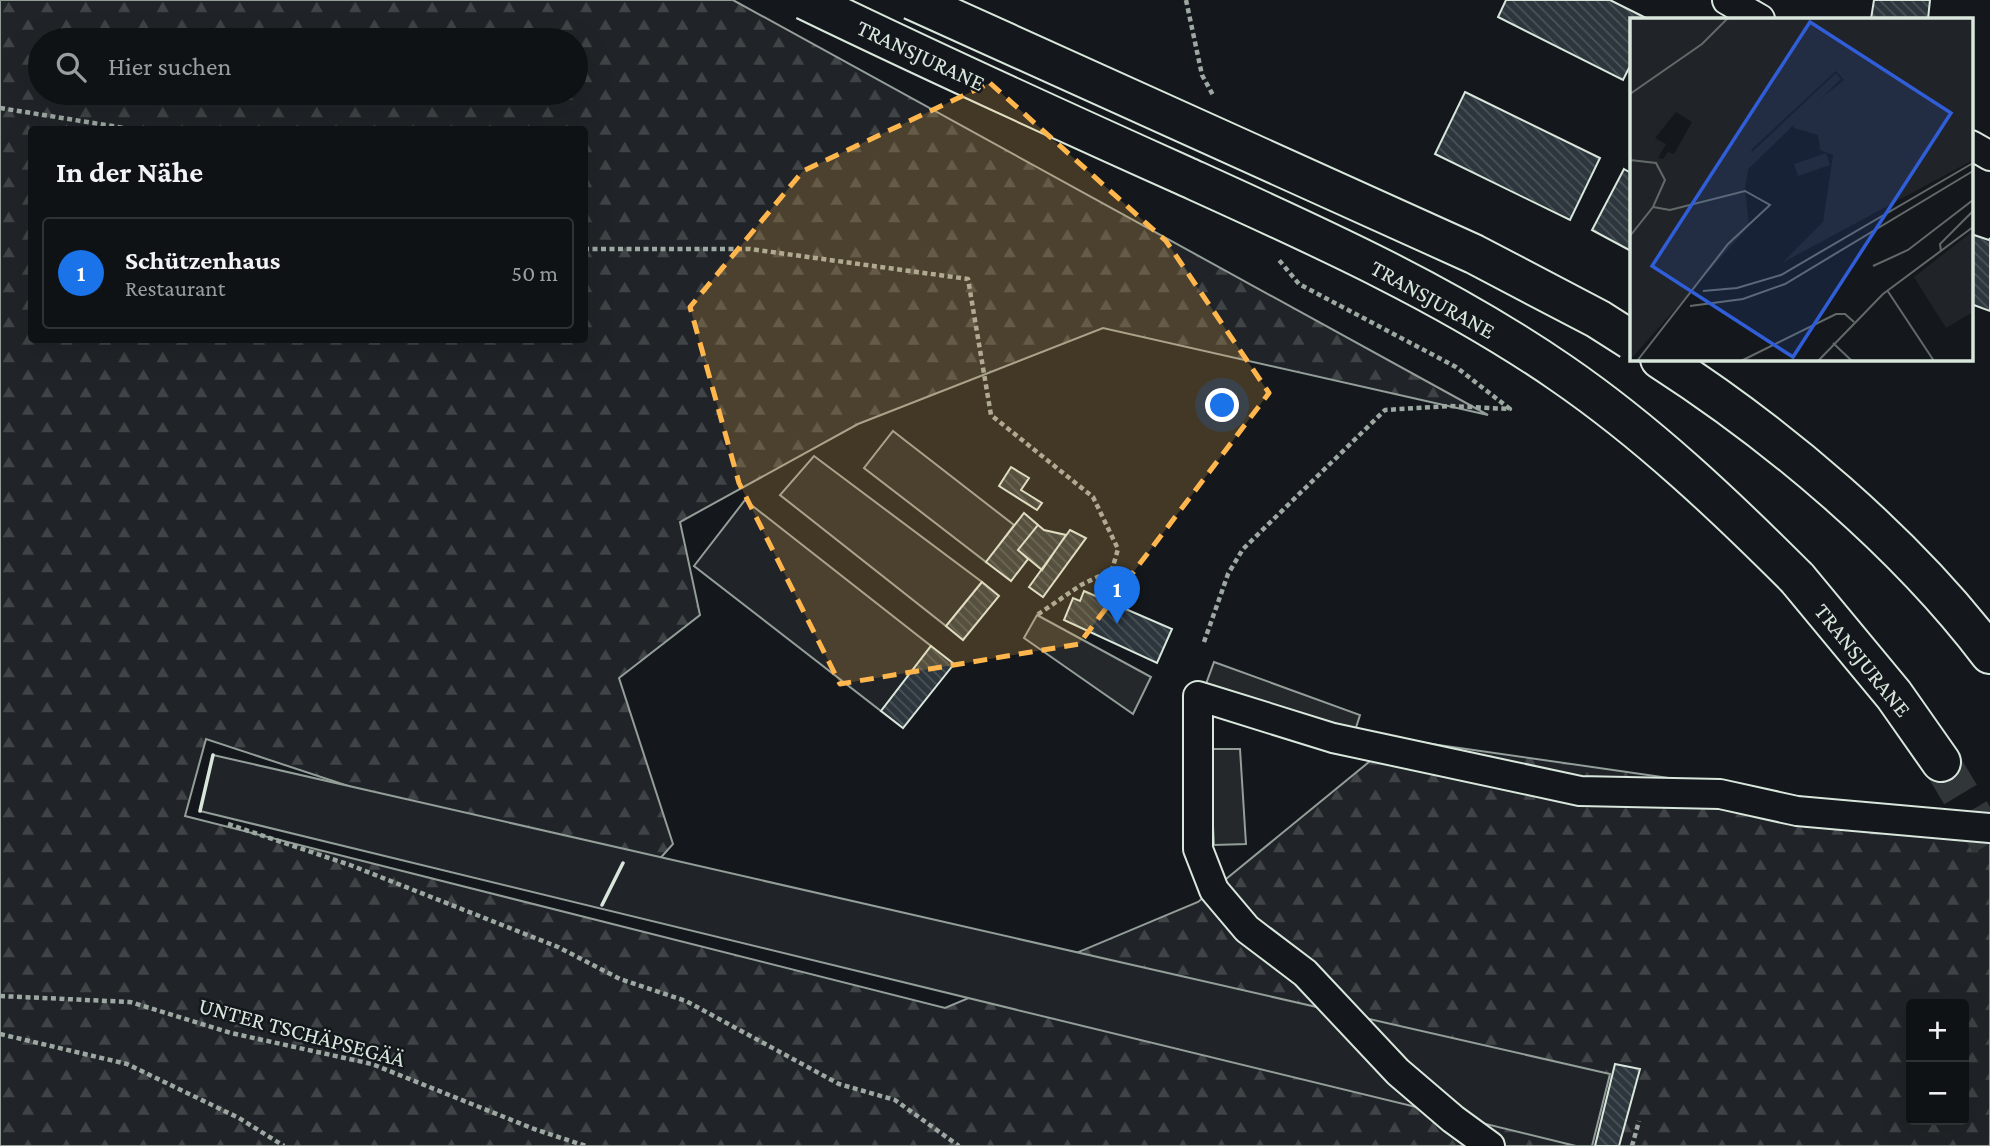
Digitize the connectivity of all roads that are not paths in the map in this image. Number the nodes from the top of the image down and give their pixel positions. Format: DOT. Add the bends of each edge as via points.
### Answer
graph roads {
  1 [pos="805,0"];
  2 [pos="912,0"];
  3 [pos="1727,0"];
  4 [pos="1758,18"];
  5 [pos="1972,146"];
  6 [pos="1990,156"];
  7 [pos="1630,339"];
  8 [pos="1661,360"];
  9 [pos="1990,654"];
  10 [pos="1941,762"];
  11 [pos="1990,828"];
  12 [pos="1490,1146"];
  1 -- 10 [label="highway, TRANSJURANE, bridge" via="1265,212 1456,310 1560,373 1652,443 1731,512 1797,579 1894,695"];
  2 -- 7 [label="highway, TRANSJURANE, bridge" via="1474,254"];
  3 -- 4 [label="street"];
  5 -- 6 [label="street"];
  8 -- 9 [label="highway" via="1765,434 1841,497 1932,586"];
  11 -- 12 [label="street" via="1797,811 1720,794 1580,790 1333,738 1198,696 1198,849 1214,890 1247,929 1305,974 1398,1072"];
}
